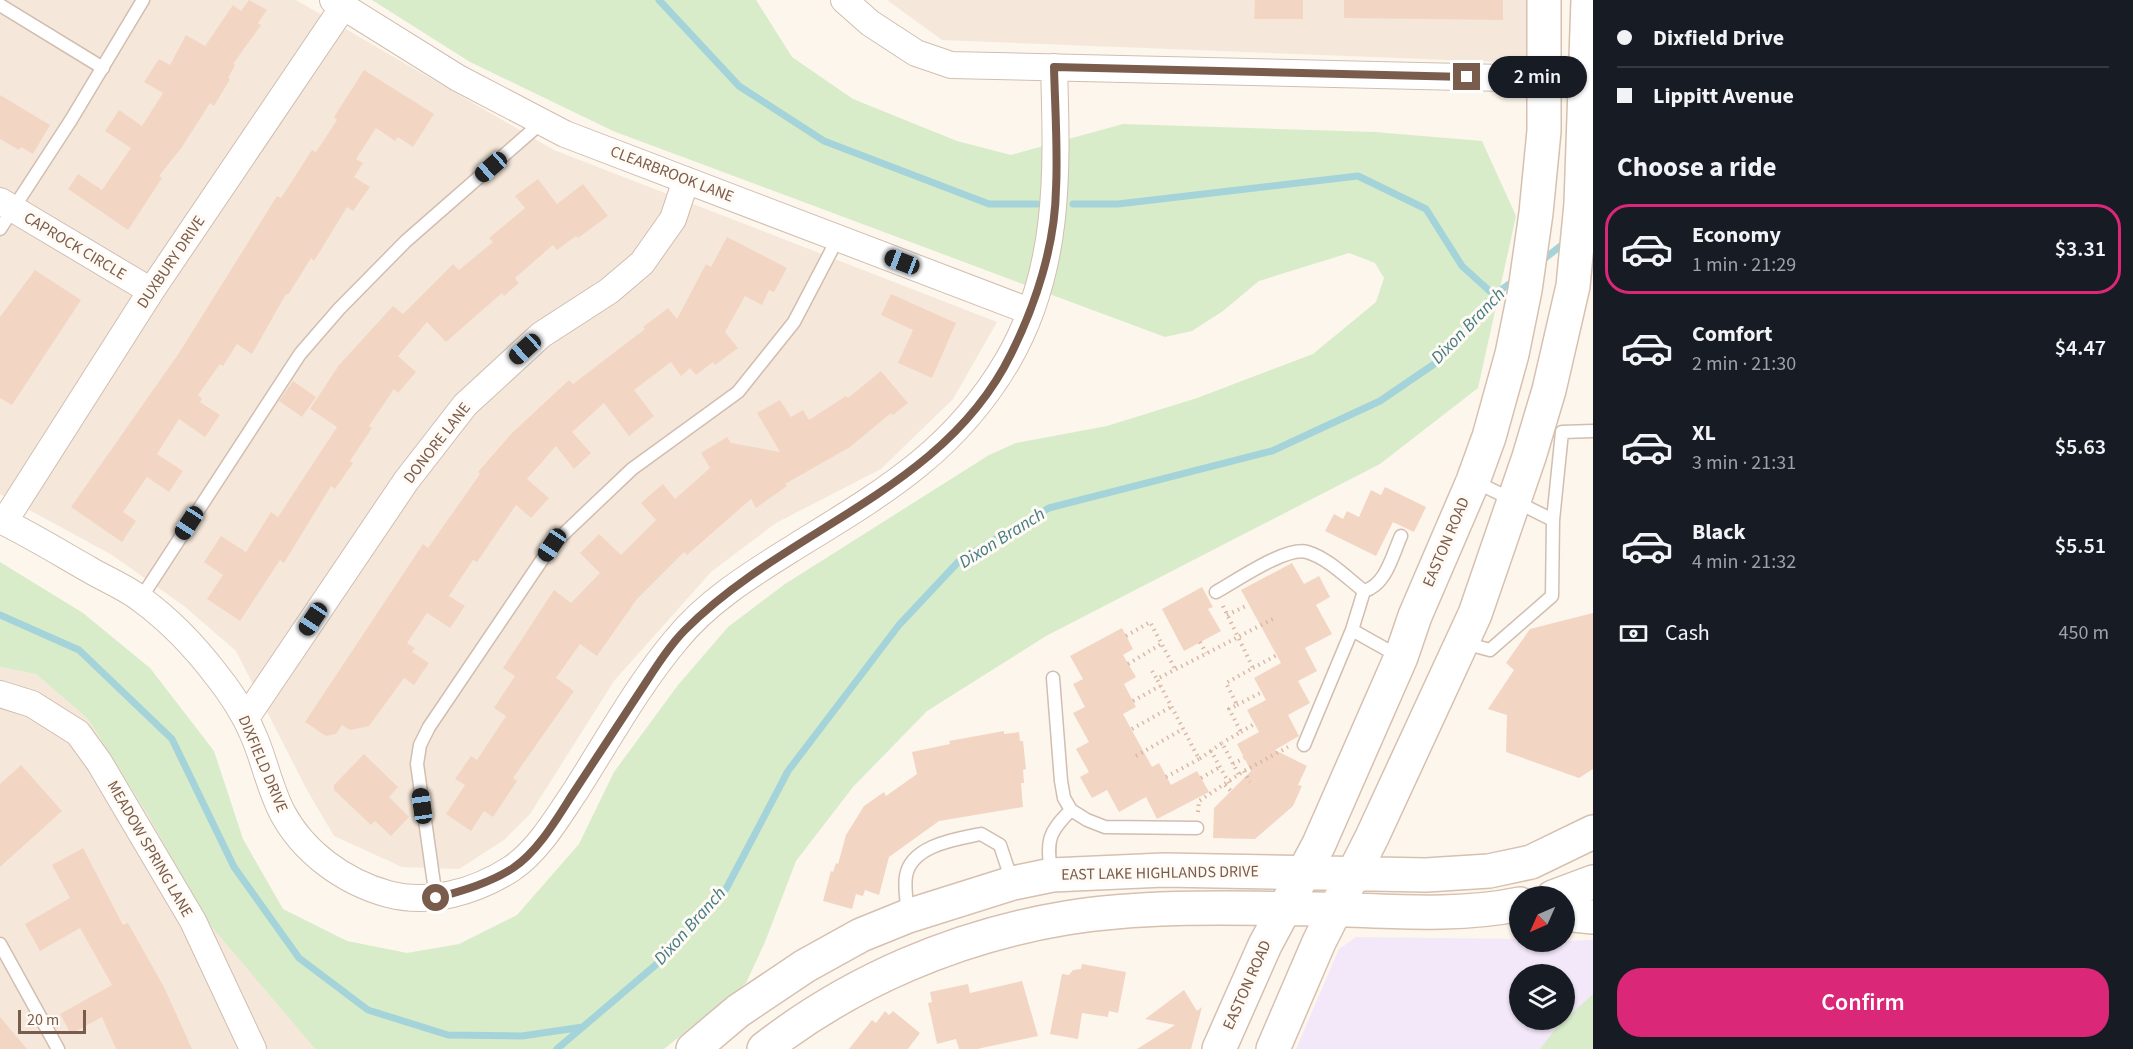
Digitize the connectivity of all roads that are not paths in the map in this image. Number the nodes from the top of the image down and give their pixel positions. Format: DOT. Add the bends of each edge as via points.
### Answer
graph roads {
  1 [pos="143,0"];
  2 [pos="844,0"];
  3 [pos="1544,0"];
  4 [pos="1588,0"];
  5 [pos="338,3"];
  6 [pos="0,5"];
  7 [pos="1054,67"];
  8 [pos="103,68"];
  9 [pos="1590,77"];
  10 [pos="1544,79"];
  11 [pos="542,122"];
  12 [pos="686,180"];
  13 [pos="5,213"];
  14 [pos="838,238"];
  15 [pos="151,291"];
  16 [pos="1029,311"];
  17 [pos="1593,431"];
  18 [pos="1473,481"];
  19 [pos="1515,500"];
  20 [pos="1553,520"];
  21 [pos="2,521"];
  22 [pos="1401,536"];
  23 [pos="1364,591"];
  24 [pos="1216,592"];
  25 [pos="141,598"];
  26 [pos="1352,630"];
  27 [pos="1462,643"];
  28 [pos="1401,657"];
  29 [pos="1053,678"];
  30 [pos="0,694"];
  31 [pos="246,718"];
  32 [pos="1304,745"];
  33 [pos="1071,810"];
  34 [pos="1197,828"];
  35 [pos="1593,832"];
  36 [pos="1304,872"];
  37 [pos="1354,873"];
  38 [pos="1052,875"];
  39 [pos="1013,882"];
  40 [pos="1593,882"];
  41 [pos="1575,889"];
  42 [pos="436,898"];
  43 [pos="1509,906"];
  44 [pos="1284,909"];
  45 [pos="1334,910"];
  46 [pos="1575,915"];
  47 [pos="908,916"];
  48 [pos="1593,917"];
  49 [pos="0,945"];
  50 [pos="57,1049"];
  51 [pos="253,1049"];
  52 [pos="693,1049"];
  53 [pos="764,1049"];
  54 [pos="1219,1049"];
  55 [pos="1273,1049"];
  1 -- 8 [label="lane"];
  2 -- 7 [label="street" via="870,23 916,53 951,65"];
  3 -- 10 [label="main road, EASTON ROAD"];
  4 -- 9 [label="main road"];
  5 -- 11 [label="street, CLEARBROOK LANE" via="458,78"];
  5 -- 15 [label="street, DUXBURY DRIVE"];
  6 -- 8 [label="lane"];
  7 -- 10 [label="street"];
  7 -- 16 [label="street, DIXFIELD DRIVE" via="1056,192 1045,266"];
  8 -- 13 [label="lane"];
  9 -- 10 [label="street"];
  9 -- 19 [label="main road" via="1580,290"];
  10 -- 18 [label="main road, EASTON ROAD" via="1544,131 1525,290 1512,354"];
  11 -- 12 [label="street, CLEARBROOK LANE"];
  11 -- 25 [label="lane" via="406,241 300,354"];
  12 -- 14 [label="street, CLEARBROOK LANE"];
  12 -- 31 [label="street, DONORE LANE" via="673,219 642,263 609,291 541,335 465,405 406,481"];
  13 -- 15 [label="street, CAPROCK CIRCLE"];
  14 -- 16 [label="street, CLEARBROOK LANE"];
  14 -- 42 [label="lane" via="794,322 738,392 632,469 552,545 429,726 417,764"];
  15 -- 21 [label="street, DUXBURY DRIVE"];
  16 -- 42 [label="street, DIXFIELD DRIVE" via="1011,355 987,394 955,433 913,471 711,604 676,639 549,830 514,867 483,883"];
  17 -- 20 [label="lane" via="1562,432"];
  18 -- 19 [label="lane"];
  18 -- 28 [label="main road, EASTON ROAD"];
  19 -- 20 [label="lane"];
  19 -- 27 [label="main road"];
  20 -- 27 [label="lane" via="1552,596 1490,650"];
  21 -- 25 [label="street, DIXFIELD DRIVE"];
  22 -- 23 [label="lane" via="1381,580"];
  23 -- 24 [label="lane" via="1321,559 1306,551 1291,551"];
  23 -- 26 [label="lane"];
  25 -- 31 [label="street, DIXFIELD DRIVE" via="215,673"];
  26 -- 28 [label="lane"];
  26 -- 32 [label="lane"];
  27 -- 37 [label="main road"];
  28 -- 36 [label="main road, EASTON ROAD"];
  29 -- 33 [label="lane" via="1061,782"];
  30 -- 51 [label="street, MEADOW SPRING LANE" via="32,704 78,734 99,762 193,921"];
  31 -- 42 [label="street, DIXFIELD DRIVE" via="283,814 316,856 350,880 387,894"];
  33 -- 34 [label="lane" via="1105,827"];
  33 -- 38 [label="lane" via="1050,834 1047,845"];
  35 -- 37 [label="main road, EAST LAKE HIGHLANDS DRIVE" via="1531,862 1489,871 1426,875"];
  36 -- 37 [label="main road, EAST LAKE HIGHLANDS DRIVE"];
  36 -- 38 [label="main road, EAST LAKE HIGHLANDS DRIVE" via="1164,870"];
  36 -- 44 [label="main road, EASTON ROAD"];
  37 -- 45 [label="main road"];
  38 -- 39 [label="main road, EAST LAKE HIGHLANDS DRIVE"];
  39 -- 47 [label="main road, EAST LAKE HIGHLANDS DRIVE"];
  39 -- 47 [label="lane" via="1000,845 981,834 945,841 919,855 906,874"];
  40 -- 41 [label="main road"];
  43 -- 45 [label="main road" via="1429,912"];
  44 -- 45 [label="main road"];
  44 -- 53 [label="main road" via="1114,913 1016,927 878,976"];
  44 -- 54 [label="main road, EASTON ROAD"];
  45 -- 55 [label="main road"];
  46 -- 48 [label="main road"];
  47 -- 52 [label="main road, EAST LAKE HIGHLANDS DRIVE" via="861,935 805,966 738,1011"];
  49 -- 50 [label="lane"];
}
